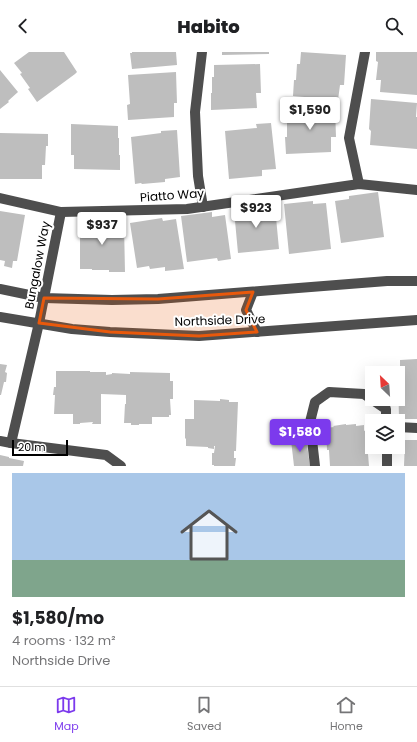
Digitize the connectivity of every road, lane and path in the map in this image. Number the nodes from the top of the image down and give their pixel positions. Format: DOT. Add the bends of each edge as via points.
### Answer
graph roads {
  1 [pos="202,52"];
  2 [pos="365,52"];
  3 [pos="359,184"];
  4 [pos="417,190"];
  5 [pos="0,198"];
  6 [pos="203,206"];
  7 [pos="61,212"];
  8 [pos="417,281"];
  9 [pos="0,289"];
  10 [pos="253,292"];
  11 [pos="44,298"];
  12 [pos="0,317"];
  13 [pos="417,320"];
  14 [pos="39,323"];
  15 [pos="257,332"];
  16 [pos="386,414"];
  17 [pos="405,427"];
  18 [pos="417,428"];
  19 [pos="0,441"];
  20 [pos="11,443"];
  21 [pos="387,454"];
  22 [pos="121,466"];
  23 [pos="315,466"];
  24 [pos="387,466"];
  1 -- 6 [label="street" via="195,112 198,176"];
  2 -- 3 [label="street" via="349,138"];
  3 -- 4 [label="street, Piatto Way"];
  3 -- 6 [label="street, Piatto Way"];
  5 -- 7 [label="street, Piatto Way"];
  6 -- 7 [label="street, Piatto Way" via="187,209"];
  7 -- 11 [label="street, Bungalow Way"];
  8 -- 10 [label="street, Northside Drive" via="387,281"];
  9 -- 11 [label="street, Northside Drive"];
  10 -- 11 [label="street, Northside Drive" via="158,299"];
  10 -- 15 [label="street" via="246,310"];
  11 -- 14 [label="street, Bungalow Way"];
  12 -- 14 [label="street, Northside Drive"];
  13 -- 15 [label="street, Northside Drive"];
  14 -- 15 [label="street, Northside Drive" via="72,329 199,336"];
  14 -- 20 [label="street, Bungalow Way"];
  16 -- 23 [label="street" via="386,409 364,394 330,392 315,402 310,422"];
  17 -- 18 [label="street"];
  19 -- 20 [label="street"];
  20 -- 22 [label="street" via="106,455"];
  21 -- 24 [label="street"];
}
